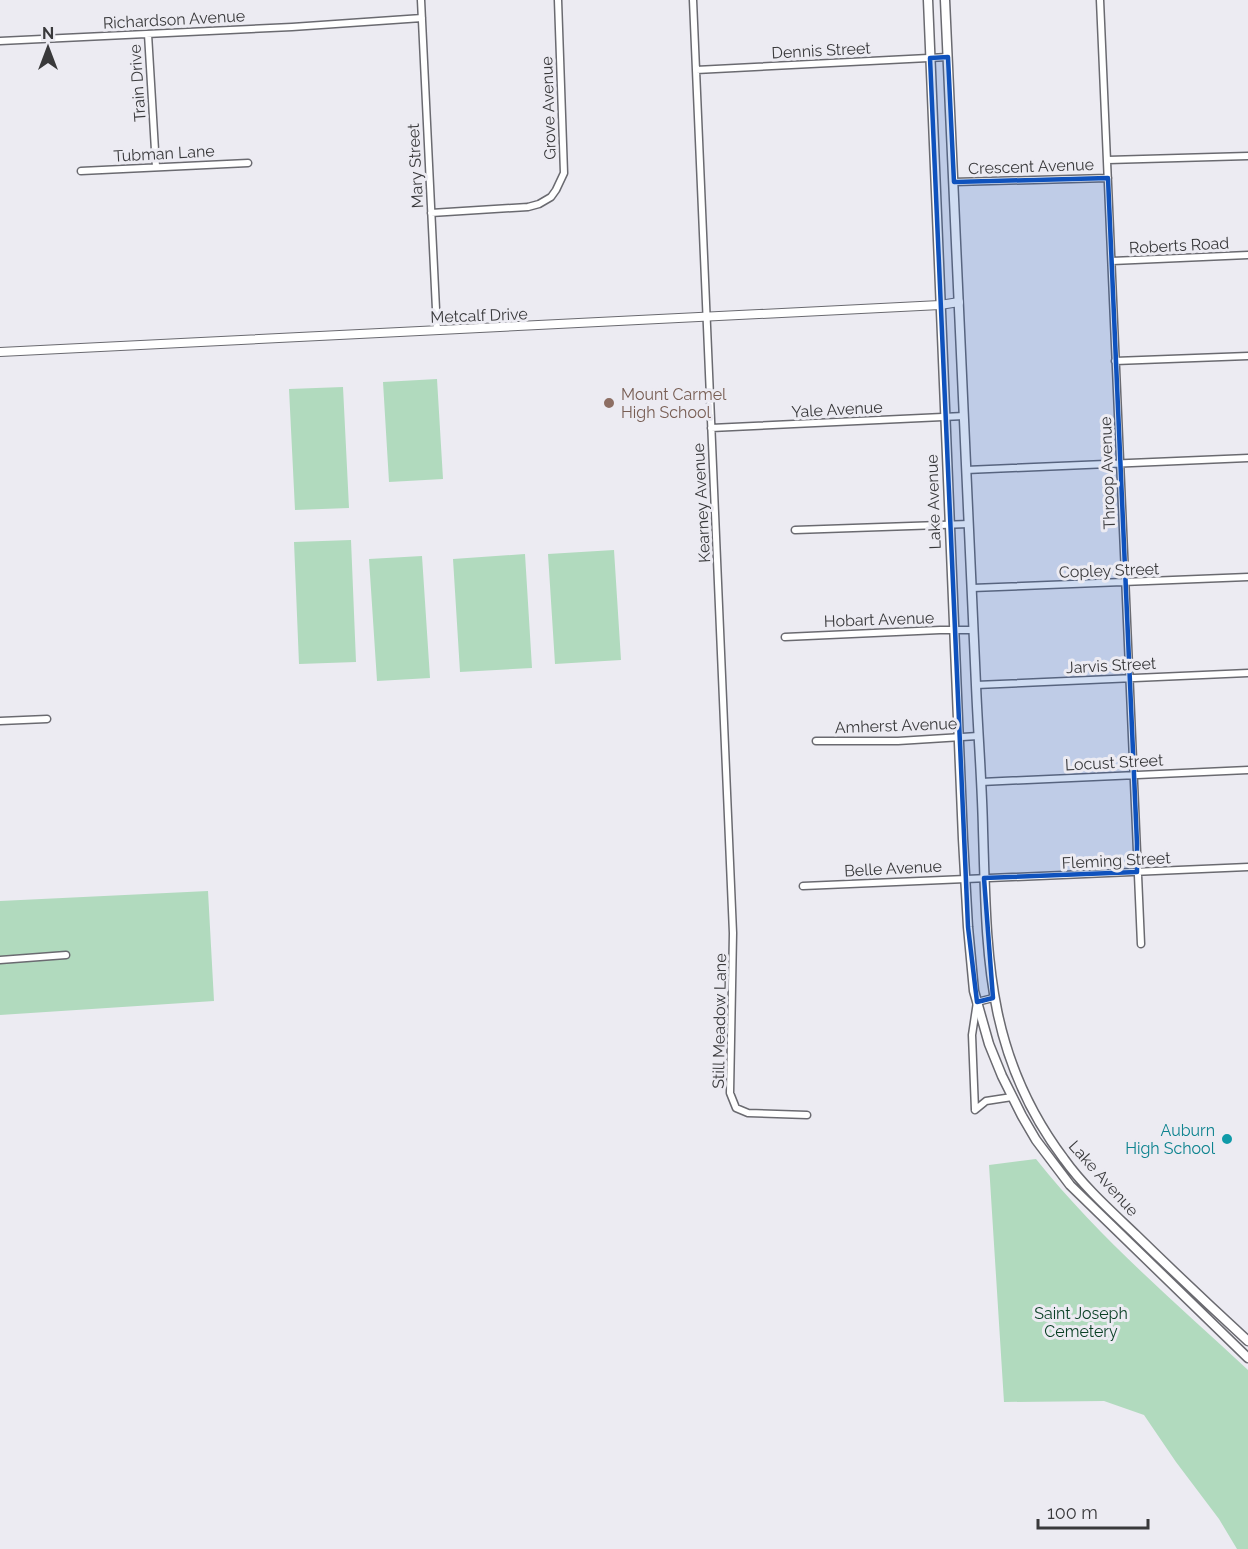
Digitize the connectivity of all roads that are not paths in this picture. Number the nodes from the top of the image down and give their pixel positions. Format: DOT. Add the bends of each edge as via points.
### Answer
graph roads {
  1 [pos="421,0"];
  2 [pos="558,0"];
  3 [pos="693,0"];
  4 [pos="928,0"];
  5 [pos="945,0"];
  6 [pos="1100,0"];
  7 [pos="422,18"];
  8 [pos="147,34"];
  9 [pos="0,41"];
  10 [pos="948,57"];
  11 [pos="930,58"];
  12 [pos="696,70"];
  13 [pos="1248,156"];
  14 [pos="1108,160"];
  15 [pos="248,163"];
  16 [pos="156,167"];
  17 [pos="81,171"];
  18 [pos="1108,178"];
  19 [pos="954,182"];
  20 [pos="431,213"];
  21 [pos="1248,255"];
  22 [pos="1112,261"];
  23 [pos="959,302"];
  24 [pos="940,305"];
  25 [pos="706,316"];
  26 [pos="437,330"];
  27 [pos="0,351"];
  28 [pos="1248,356"];
  29 [pos="1115,361"];
  30 [pos="964,416"];
  31 [pos="945,417"];
  32 [pos="711,428"];
  33 [pos="1248,458"];
  34 [pos="1120,463"];
  35 [pos="966,470"];
  36 [pos="949,524"];
  37 [pos="969,524"];
  38 [pos="795,530"];
  39 [pos="1248,577"];
  40 [pos="1126,582"];
  41 [pos="972,588"];
  42 [pos="954,630"];
  43 [pos="974,630"];
  44 [pos="785,637"];
  45 [pos="1248,673"];
  46 [pos="1130,678"];
  47 [pos="976,685"];
  48 [pos="47,719"];
  49 [pos="0,721"];
  50 [pos="978,736"];
  51 [pos="959,737"];
  52 [pos="816,741"];
  53 [pos="1248,770"];
  54 [pos="1135,774"];
  55 [pos="981,782"];
  56 [pos="1248,867"];
  57 [pos="1137,872"];
  58 [pos="965,878"];
  59 [pos="984,878"];
  60 [pos="803,886"];
  61 [pos="733,933"];
  62 [pos="1141,944"];
  63 [pos="66,955"];
  64 [pos="0,960"];
  65 [pos="993,998"];
  66 [pos="977,1002"];
  67 [pos="1012,1097"];
  68 [pos="807,1115"];
  69 [pos="1248,1341"];
  70 [pos="1248,1358"];
  1 -- 7 [label="street, Mary Street"];
  2 -- 20 [label="street, Grove Avenue" via="564,173 556,190 544,202 528,207"];
  3 -- 12 [label="street, Kearney Avenue"];
  4 -- 11 [label="main road, Lake Avenue"];
  5 -- 10 [label="main road, Lake Avenue"];
  6 -- 14 [label="street, Throop Avenue"];
  7 -- 8 [label="street, Richardson Avenue"];
  7 -- 20 [label="street, Mary Street"];
  8 -- 9 [label="street, Richardson Avenue"];
  8 -- 16 [label="street, Train Drive"];
  10 -- 11 [label="street, Dennis Street"];
  10 -- 19 [label="main road, Lake Avenue"];
  11 -- 12 [label="street, Dennis Street"];
  11 -- 24 [label="main road, Lake Avenue"];
  12 -- 25 [label="street, Kearney Avenue"];
  13 -- 14 [label="street, Crescent Avenue"];
  14 -- 18 [label="street, Throop Avenue"];
  15 -- 16 [label="street, Tubman Lane"];
  16 -- 17 [label="street, Tubman Lane"];
  18 -- 19 [label="street, Crescent Avenue"];
  18 -- 22 [label="street, Throop Avenue"];
  19 -- 23 [label="main road, Lake Avenue"];
  20 -- 26 [label="street, Mary Street"];
  21 -- 22 [label="street, Roberts Road"];
  22 -- 29 [label="street, Throop Avenue"];
  23 -- 24 [label="street, Metcalf Drive"];
  23 -- 30 [label="main road, Lake Avenue"];
  24 -- 25 [label="street, Metcalf Drive"];
  24 -- 31 [label="main road, Lake Avenue"];
  25 -- 26 [label="street, Metcalf Drive"];
  25 -- 32 [label="street, Kearney Avenue"];
  26 -- 27 [label="street, Metcalf Drive"];
  28 -- 29 [label="street"];
  29 -- 34 [label="street, Throop Avenue"];
  30 -- 31 [label="street, Yale Avenue"];
  30 -- 35 [label="main road, Lake Avenue"];
  31 -- 32 [label="street, Yale Avenue"];
  31 -- 36 [label="main road, Lake Avenue"];
  32 -- 61 [label="street, Kearney Avenue"];
  33 -- 34 [label="street"];
  34 -- 35 [label="street"];
  34 -- 40 [label="street, Throop Avenue"];
  35 -- 37 [label="main road, Lake Avenue"];
  36 -- 37 [label="street"];
  36 -- 38 [label="street"];
  36 -- 42 [label="main road, Lake Avenue"];
  37 -- 41 [label="main road, Lake Avenue"];
  39 -- 40 [label="street, Copley Street"];
  40 -- 41 [label="street, Copley Street"];
  40 -- 46 [label="street, Throop Avenue"];
  41 -- 43 [label="main road, Lake Avenue"];
  42 -- 43 [label="street, Hobart Avenue"];
  42 -- 44 [label="street, Hobart Avenue"];
  42 -- 51 [label="main road, Lake Avenue"];
  43 -- 47 [label="main road, Lake Avenue"];
  45 -- 46 [label="street, Jarvis Street"];
  46 -- 47 [label="street, Jarvis Street"];
  46 -- 54 [label="street, Throop Avenue"];
  47 -- 50 [label="main road, Lake Avenue"];
  48 -- 49 [label="street"];
  50 -- 51 [label="street, Amherst Avenue"];
  50 -- 55 [label="main road, Lake Avenue"];
  51 -- 52 [label="street, Amherst Avenue"];
  51 -- 58 [label="main road, Lake Avenue"];
  53 -- 54 [label="street, Locust Street"];
  54 -- 55 [label="street, Locust Street"];
  54 -- 57 [label="street, Throop Avenue"];
  55 -- 59 [label="main road, Lake Avenue"];
  56 -- 57 [label="street, Fleming Street"];
  57 -- 59 [label="street, Fleming Street"];
  57 -- 62 [label="street, Throop Avenue"];
  58 -- 59 [label="street, Belle Avenue"];
  58 -- 60 [label="street, Belle Avenue"];
  58 -- 66 [label="main road, Lake Avenue"];
  59 -- 65 [label="main road, Lake Avenue"];
  61 -- 68 [label="street, Still Meadow Lane" via="730,1093 736,1108 748,1113"];
  63 -- 64 [label="street"];
  65 -- 66 [label="street"];
  65 -- 69 [label="main road, Lake Avenue" via="1017,1076 1034,1113 1065,1161 1104,1204"];
  66 -- 67 [label="main road, Lake Avenue" via="989,1044"];
  66 -- 67 [label="street, Lake Avenue" via="972,1035 975,1110 986,1101"];
  67 -- 70 [label="main road, Lake Avenue" via="1036,1140 1070,1185"];
}
